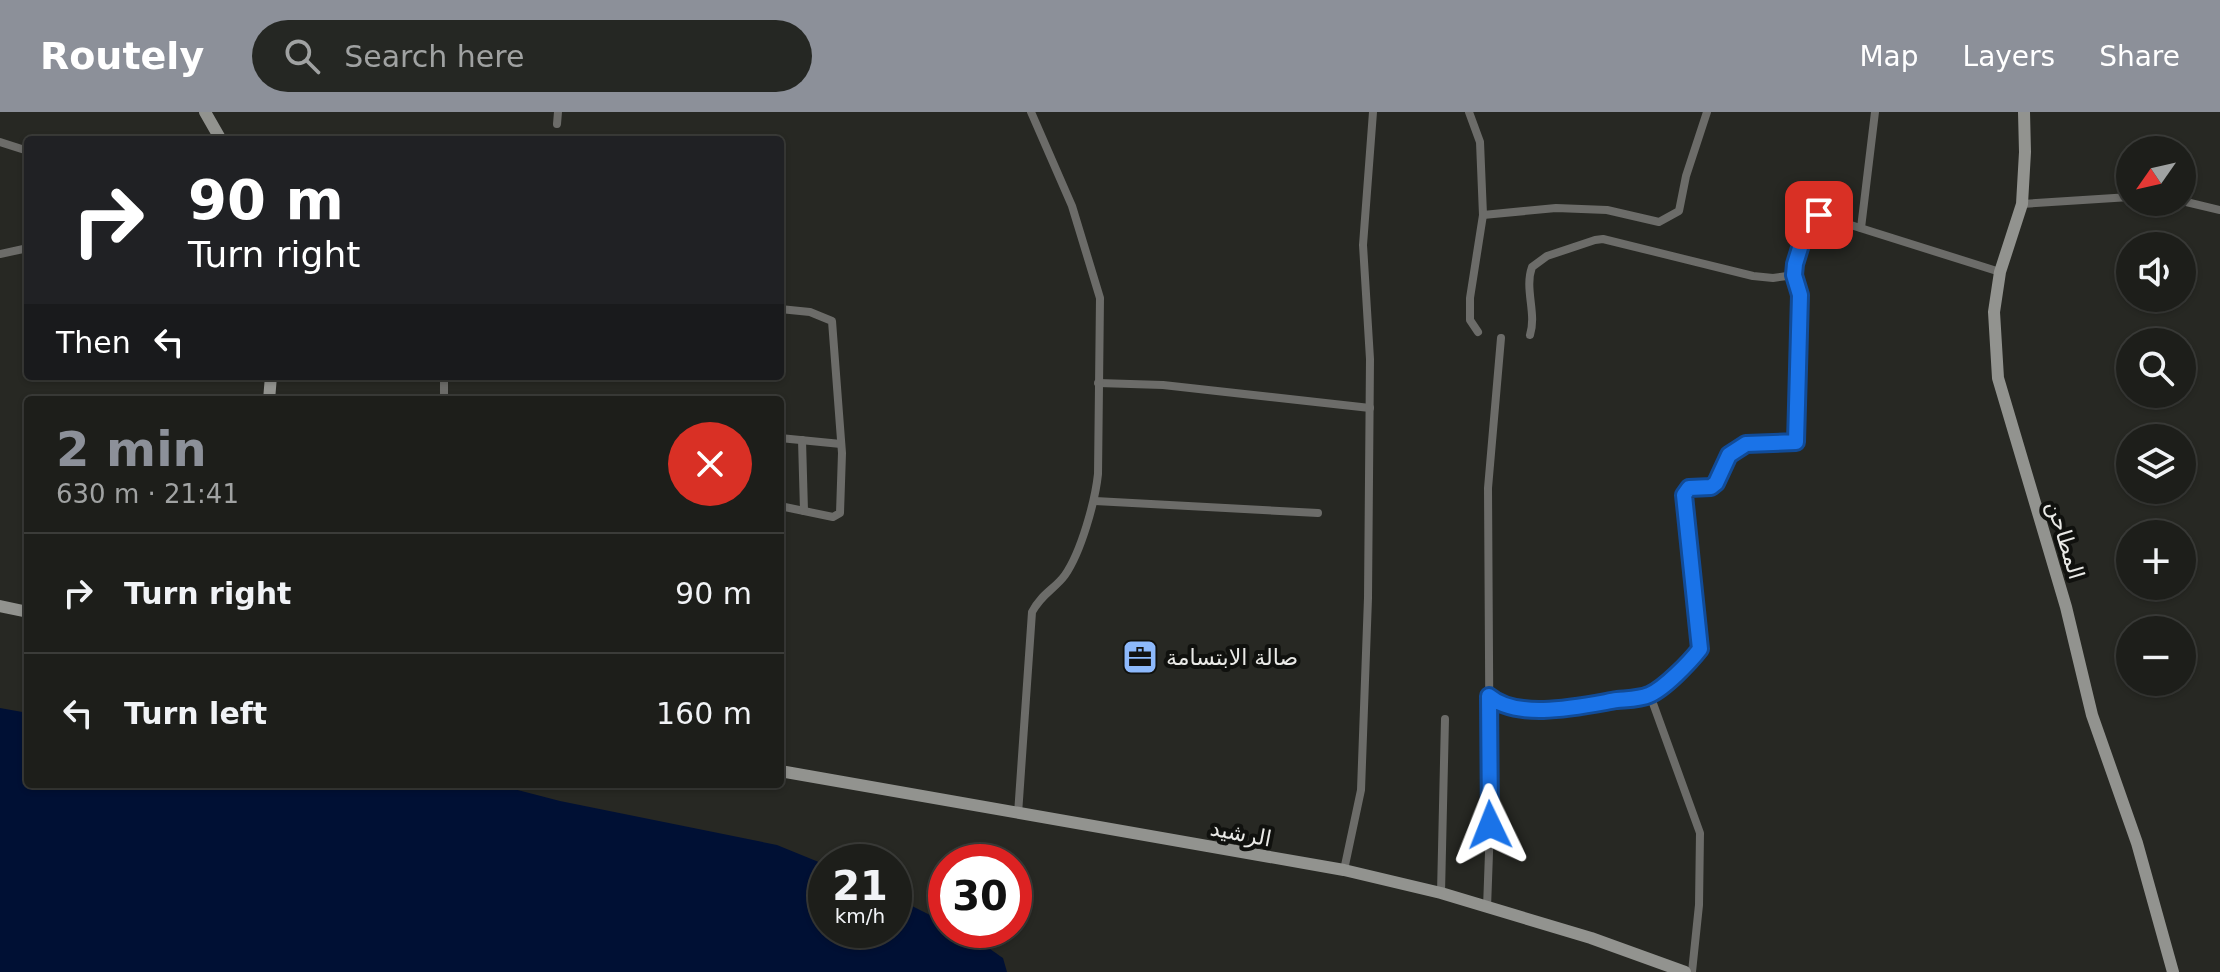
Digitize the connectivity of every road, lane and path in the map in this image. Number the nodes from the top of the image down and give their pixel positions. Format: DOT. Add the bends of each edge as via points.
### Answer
graph roads {
  1 [pos="205,112"];
  2 [pos="558,112"];
  3 [pos="1031,112"];
  4 [pos="1373,112"];
  5 [pos="1469,112"];
  6 [pos="1707,112"];
  7 [pos="1875,112"];
  8 [pos="2024,112"];
  9 [pos="557,124"];
  10 [pos="219,136"];
  11 [pos="0,142"];
  12 [pos="24,150"];
  13 [pos="2116,198"];
  14 [pos="2022,204"];
  15 [pos="2196,204"];
  16 [pos="2220,210"];
  17 [pos="1483,215"];
  18 [pos="1861,228"];
  19 [pos="24,249"];
  20 [pos="0,254"];
  21 [pos="2000,272"];
  22 [pos="1794,275"];
  23 [pos="784,309"];
  24 [pos="1478,332"];
  25 [pos="1530,335"];
  26 [pos="1501,338"];
  27 [pos="1098,383"];
  28 [pos="1370,408"];
  29 [pos="784,438"];
  30 [pos="802,440"];
  31 [pos="841,444"];
  32 [pos="1095,501"];
  33 [pos="784,507"];
  34 [pos="804,511"];
  35 [pos="1318,513"];
  36 [pos="0,606"];
  37 [pos="24,611"];
  38 [pos="1650,695"];
  39 [pos="1489,696"];
  40 [pos="1445,719"];
  41 [pos="784,772"];
  42 [pos="1018,814"];
  43 [pos="1344,870"];
  44 [pos="1441,893"];
  45 [pos="1487,908"];
  46 [pos="1685,972"];
  47 [pos="1692,972"];
  48 [pos="2173,972"];
  1 -- 10 [label="main road"];
  2 -- 9 [label="street"];
  3 -- 27 [label="street" via="1072,206 1100,298"];
  4 -- 28 [label="street" via="1363,245"];
  5 -- 17 [label="street" via="1480,142"];
  6 -- 17 [label="street" via="1679,211 1659,222 1607,210 1556,208"];
  7 -- 18 [label="street"];
  8 -- 14 [label="main road, المطاحن"];
  11 -- 12 [label="street"];
  13 -- 14 [label="street"];
  14 -- 21 [label="main road, المطاحن"];
  15 -- 16 [label="street"];
  17 -- 24 [label="street" via="1470,298 1470,320"];
  18 -- 21 [label="street"];
  18 -- 22 [label="street" via="1812,217"];
  19 -- 20 [label="street"];
  21 -- 48 [label="main road, المطاحن" via="1994,312 2002,395 2066,607 2092,715 2137,843"];
  22 -- 25 [label="street" via="1753,276 1595,240 1547,256 1532,267"];
  22 -- 38 [label="street" via="1800,295 1796,442 1746,444 1729,455 1711,487 1686,491 1700,649"];
  23 -- 31 [label="street" via="832,321"];
  26 -- 39 [label="street" via="1488,488"];
  27 -- 28 [label="street"];
  27 -- 32 [label="street"];
  28 -- 43 [label="street" via="1361,790"];
  29 -- 30 [label="street"];
  30 -- 31 [label="street"];
  30 -- 34 [label="street"];
  31 -- 34 [label="street" via="840,513 833,517"];
  32 -- 35 [label="street"];
  32 -- 42 [label="street" via="1066,574 1032,612"];
  33 -- 34 [label="street"];
  36 -- 37 [label="main road"];
  38 -- 39 [label="street" via="1535,710 1504,706"];
  38 -- 47 [label="street" via="1700,833"];
  39 -- 45 [label="street"];
  40 -- 44 [label="street"];
  41 -- 42 [label="main road, الرشيد"];
  42 -- 43 [label="main road, الرشيد"];
  43 -- 44 [label="main road, الرشيد"];
  44 -- 45 [label="main road, الرشيد"];
  45 -- 46 [label="main road, الرشيد"];
}
